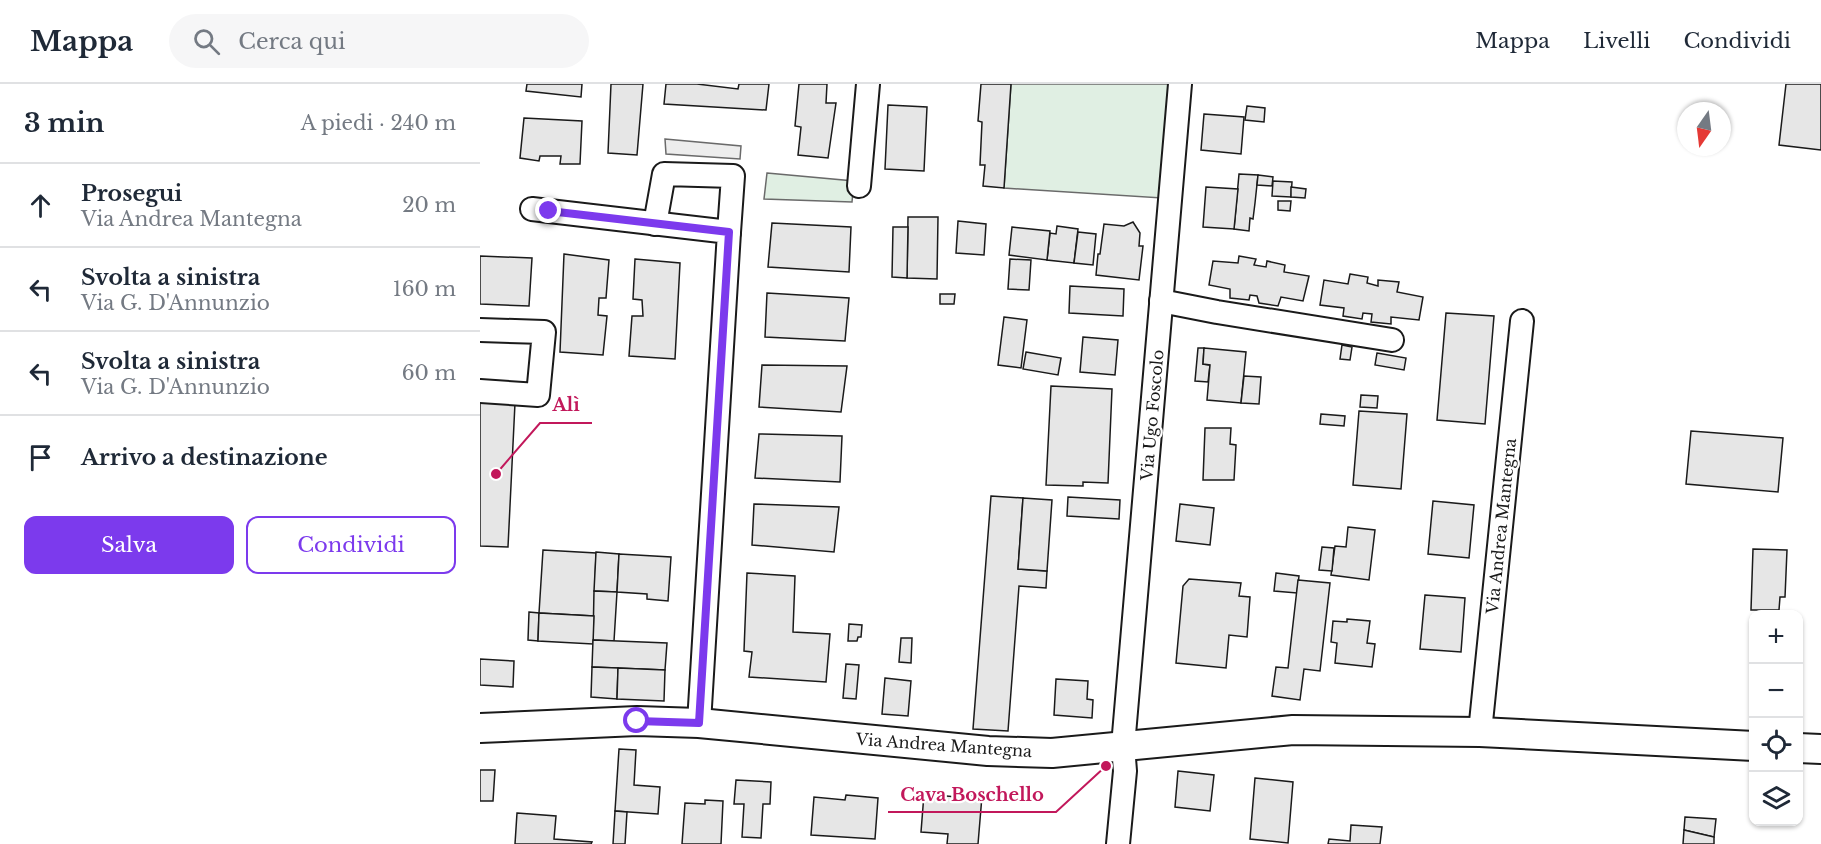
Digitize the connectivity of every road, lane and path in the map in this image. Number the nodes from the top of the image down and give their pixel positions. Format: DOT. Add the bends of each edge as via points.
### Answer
graph roads {
  1 [pos="868,84"];
  2 [pos="1180,84"];
  3 [pos="859,186"];
  4 [pos="532,209"];
  5 [pos="655,224"];
  6 [pos="729,232"];
  7 [pos="1161,301"];
  8 [pos="1522,321"];
  9 [pos="480,330"];
  10 [pos="1392,340"];
  11 [pos="480,391"];
  12 [pos="699,723"];
  13 [pos="480,728"];
  14 [pos="1480,732"];
  15 [pos="1123,746"];
  16 [pos="1749,746"];
  17 [pos="1803,748"];
  18 [pos="1821,749"];
  19 [pos="1118,844"];
  1 -- 3 [label="street"];
  2 -- 7 [label="street, Via Ugo Foscolo"];
  4 -- 5 [label="street"];
  5 -- 6 [label="street"];
  5 -- 6 [label="street" via="664,174 733,176"];
  6 -- 12 [label="street"];
  7 -- 10 [label="street"];
  7 -- 15 [label="street, Via Ugo Foscolo"];
  8 -- 14 [label="street, Via Andrea Mantegna"];
  9 -- 11 [label="street" via="544,332 537,395"];
  12 -- 13 [label="main road, Via Andrea Mantegna" via="637,721"];
  12 -- 15 [label="main road, Via Andrea Mantegna" via="988,751 1052,753"];
  14 -- 15 [label="main road, Via Andrea Mantegna" via="1293,730"];
  14 -- 16 [label="main road, Via Andrea Mantegna"];
  15 -- 19 [label="street, Via Ugo Foscolo" via="1125,771"];
  17 -- 18 [label="main road"];
}
